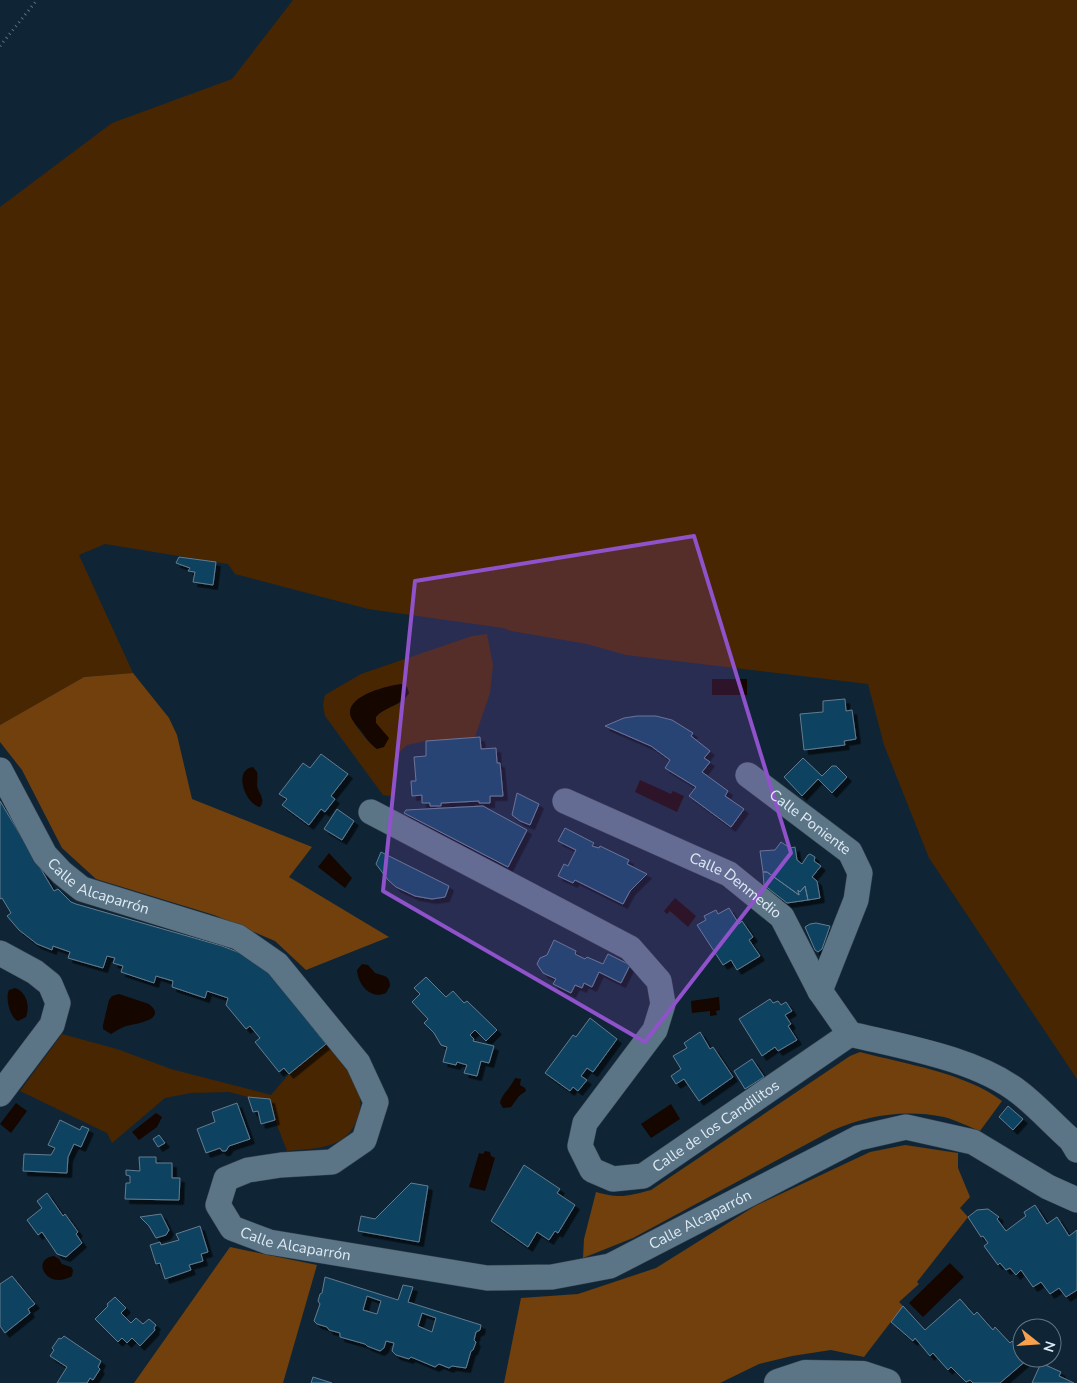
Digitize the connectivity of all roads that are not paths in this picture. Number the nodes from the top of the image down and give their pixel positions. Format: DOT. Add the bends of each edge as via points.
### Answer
graph roads {
  1 [pos="0,770"];
  2 [pos="748,775"];
  3 [pos="565,801"];
  4 [pos="371,812"];
  5 [pos="0,952"];
  6 [pos="820,991"];
  7 [pos="850,1034"];
  8 [pos="0,1094"];
  9 [pos="1077,1150"];
  10 [pos="1077,1200"];
  11 [pos="778,1383"];
  12 [pos="887,1383"];
  1 -- 10 [label="street, Calle Alcaparrón" via="45,855 62,873 82,889 238,937 277,964 358,1063 376,1102 364,1140 332,1162 248,1170 226,1179 218,1205 232,1228 269,1242 487,1278 552,1277 610,1266 858,1138 906,1127 973,1142 1048,1187"];
  2 -- 6 [label="street, Calle Poniente" via="850,852 860,873 856,900"];
  3 -- 6 [label="street, Calle Denmedio" via="729,874 782,917"];
  4 -- 7 [label="street, Calle de los Candilitos" via="630,948 659,981 663,1004 655,1030 585,1123 580,1146 592,1170 613,1179 643,1176"];
  5 -- 8 [label="street" via="50,984 58,1003 52,1025"];
  6 -- 7 [label="street, Calle Denmedio"];
  7 -- 9 [label="street" via="977,1068 1019,1092 1071,1140"];
  11 -- 12 [label="street" via="805,1374 863,1375"];
}
